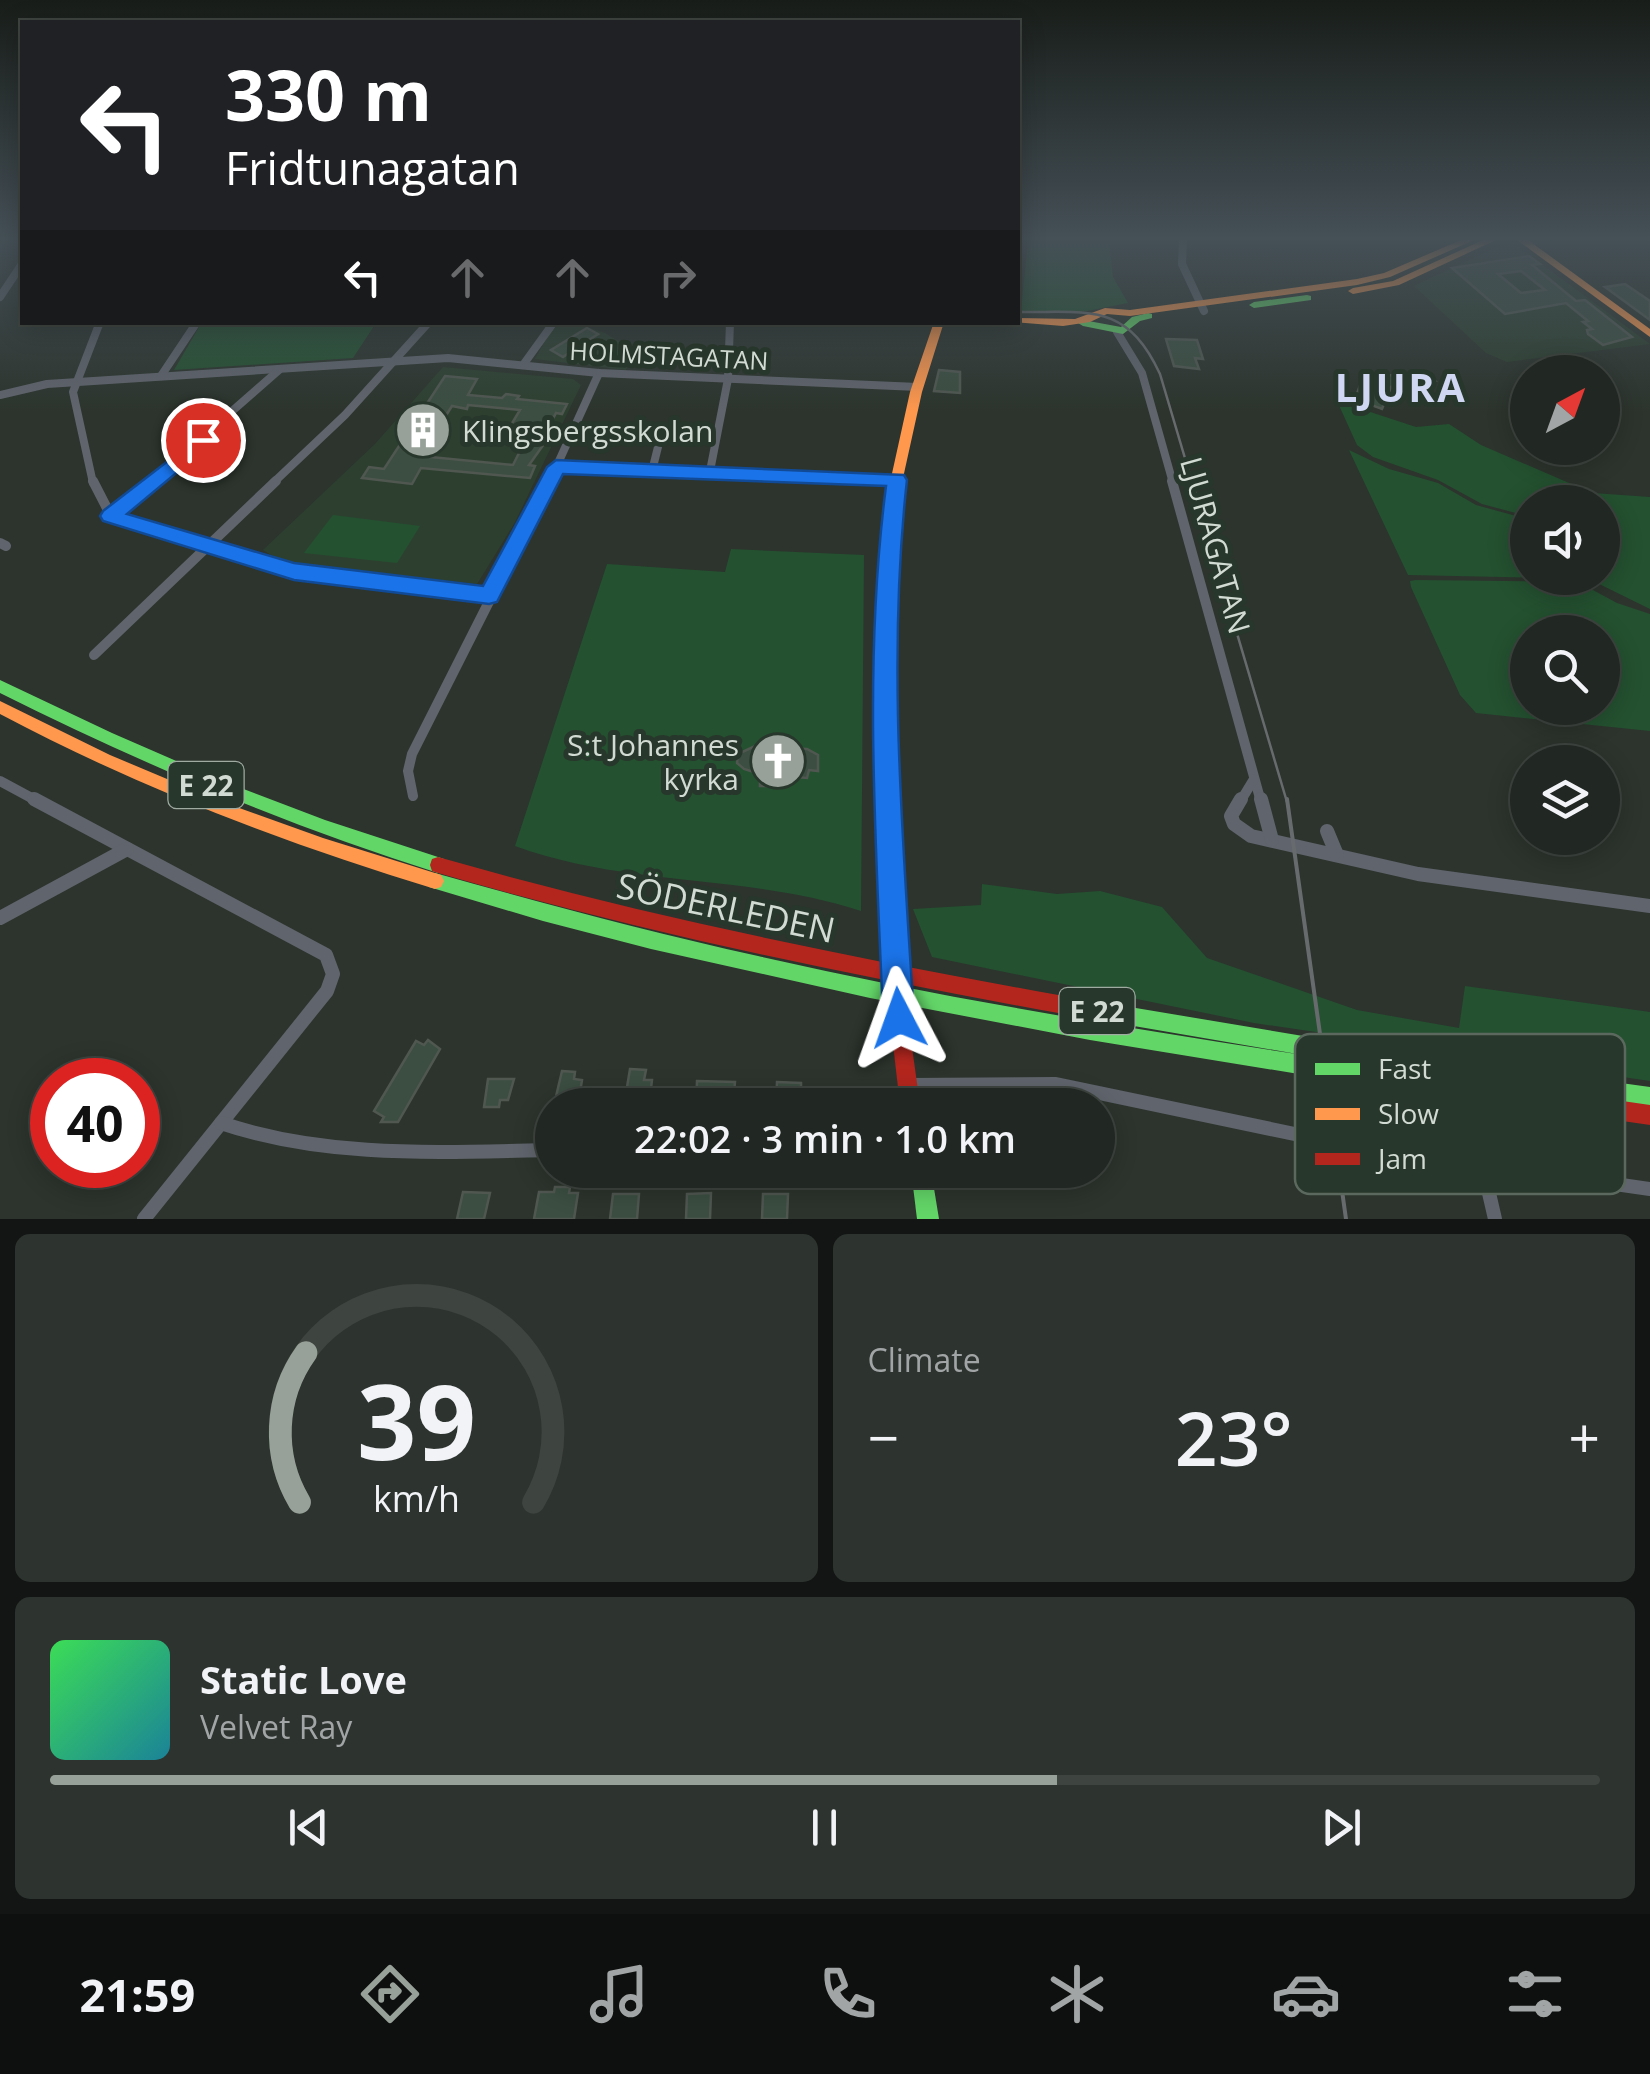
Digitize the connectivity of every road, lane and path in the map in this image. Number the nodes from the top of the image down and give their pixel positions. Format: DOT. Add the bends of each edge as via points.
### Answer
graph roads {
  1 [pos="1197,297"];
  2 [pos="1265,297"];
  3 [pos="1294,297"];
  4 [pos="1599,297"];
  5 [pos="1202,307"];
  6 [pos="1126,317"];
  7 [pos="1020,321"];
  8 [pos="1098,323"];
  9 [pos="99,325"];
  10 [pos="195,325"];
  11 [pos="426,325"];
  12 [pos="551,325"];
  13 [pos="730,325"];
  14 [pos="938,325"];
  15 [pos="1117,332"];
  16 [pos="1650,334"];
  17 [pos="397,360"];
  18 [pos="523,365"];
  19 [pos="278,370"];
  20 [pos="598,373"];
  21 [pos="161,376"];
  22 [pos="728,380"];
  23 [pos="73,383"];
  24 [pos="918,387"];
  25 [pos="0,394"];
  26 [pos="658,446"];
  27 [pos="556,467"];
  28 [pos="652,471"];
  29 [pos="710,472"];
  30 [pos="897,480"];
  31 [pos="111,516"];
  32 [pos="208,546"];
  33 [pos="489,596"];
  34 [pos="94,656"];
  35 [pos="0,686"];
  36 [pos="0,706"];
  37 [pos="1255,778"];
  38 [pos="3,786"];
  39 [pos="414,796"];
  40 [pos="1327,830"];
  41 [pos="1272,840"];
  42 [pos="127,849"];
  43 [pos="1336,855"];
  44 [pos="1650,906"];
  45 [pos="0,918"];
  46 [pos="1295,1044"];
  47 [pos="1295,1063"];
  48 [pos="907,1085"];
  49 [pos="907,1088"];
  50 [pos="1625,1093"];
  51 [pos="1650,1097"];
  52 [pos="1625,1110"];
  53 [pos="1650,1114"];
  54 [pos="221,1123"];
  55 [pos="1295,1134"];
  56 [pos="535,1150"];
  57 [pos="1625,1185"];
  58 [pos="923,1188"];
  59 [pos="1650,1188"];
  60 [pos="1489,1194"];
  61 [pos="144,1219"];
  62 [pos="928,1219"];
  63 [pos="1495,1219"];
  1 -- 5 [label="street"];
  2 -- 5 [label="main road"];
  3 -- 5 [label="main road"];
  4 -- 16 [label="main road"];
  5 -- 6 [label="main road"];
  6 -- 8 [label="main road" via="1104,311"];
  6 -- 15 [label="main road" via="1128,330"];
  7 -- 8 [label="main road"];
  8 -- 15 [label="main road"];
  9 -- 23 [label="street"];
  10 -- 21 [label="street"];
  11 -- 17 [label="street"];
  12 -- 18 [label="street"];
  13 -- 22 [label="street"];
  14 -- 24 [label="main road"];
  15 -- 37 [label="street, LJURAGATAN" via="1142,373"];
  17 -- 18 [label="street, HOLMSTAGATAN"];
  17 -- 19 [label="street, HOLMSTAGATAN"];
  17 -- 32 [label="street"];
  18 -- 20 [label="street, HOLMSTAGATAN"];
  19 -- 21 [label="street, HOLMSTAGATAN"];
  19 -- 31 [label="street"];
  20 -- 22 [label="street, HOLMSTAGATAN"];
  20 -- 27 [label="street"];
  21 -- 23 [label="street, HOLMSTAGATAN"];
  22 -- 24 [label="street, HOLMSTAGATAN"];
  22 -- 29 [label="street"];
  23 -- 25 [label="street, HOLMSTAGATAN"];
  23 -- 31 [label="street" via="95,492"];
  24 -- 30 [label="main road"];
  26 -- 28 [label="street"];
  27 -- 28 [label="street"];
  27 -- 33 [label="street"];
  28 -- 29 [label="street"];
  29 -- 30 [label="street"];
  30 -- 48 [label="main road, bridge" via="887,566 886,802"];
  31 -- 32 [label="street"];
  32 -- 33 [label="street" via="294,572"];
  32 -- 34 [label="street"];
  33 -- 39 [label="street" via="412,754"];
  35 -- 46 [label="main road, SÖDERLEDEN / E 22" via="125,752 229,795 476,877 754,946"];
  36 -- 47 [label="main road, SÖDERLEDEN / E 22" via="144,778 254,823 557,919 734,962"];
  37 -- 41 [label="street, LJURAGATAN"];
  37 -- 41 [label="street" via="1231,816 1241,831"];
  38 -- 42 [label="street"];
  40 -- 43 [label="street"];
  41 -- 43 [label="street"];
  42 -- 45 [label="street"];
  42 -- 54 [label="street" via="326,956 333,974"];
  43 -- 44 [label="street" via="1439,878"];
  48 -- 49 [label="main road"];
  48 -- 55 [label="street" via="1056,1084"];
  50 -- 51 [label="main road, SÖDERLEDEN / E 22"];
  52 -- 53 [label="main road, SÖDERLEDEN / E 22"];
  54 -- 56 [label="street" via="274,1141 350,1150"];
  54 -- 61 [label="street"];
  57 -- 59 [label="street"];
  58 -- 62 [label="main road"];
  60 -- 63 [label="street"];
}
